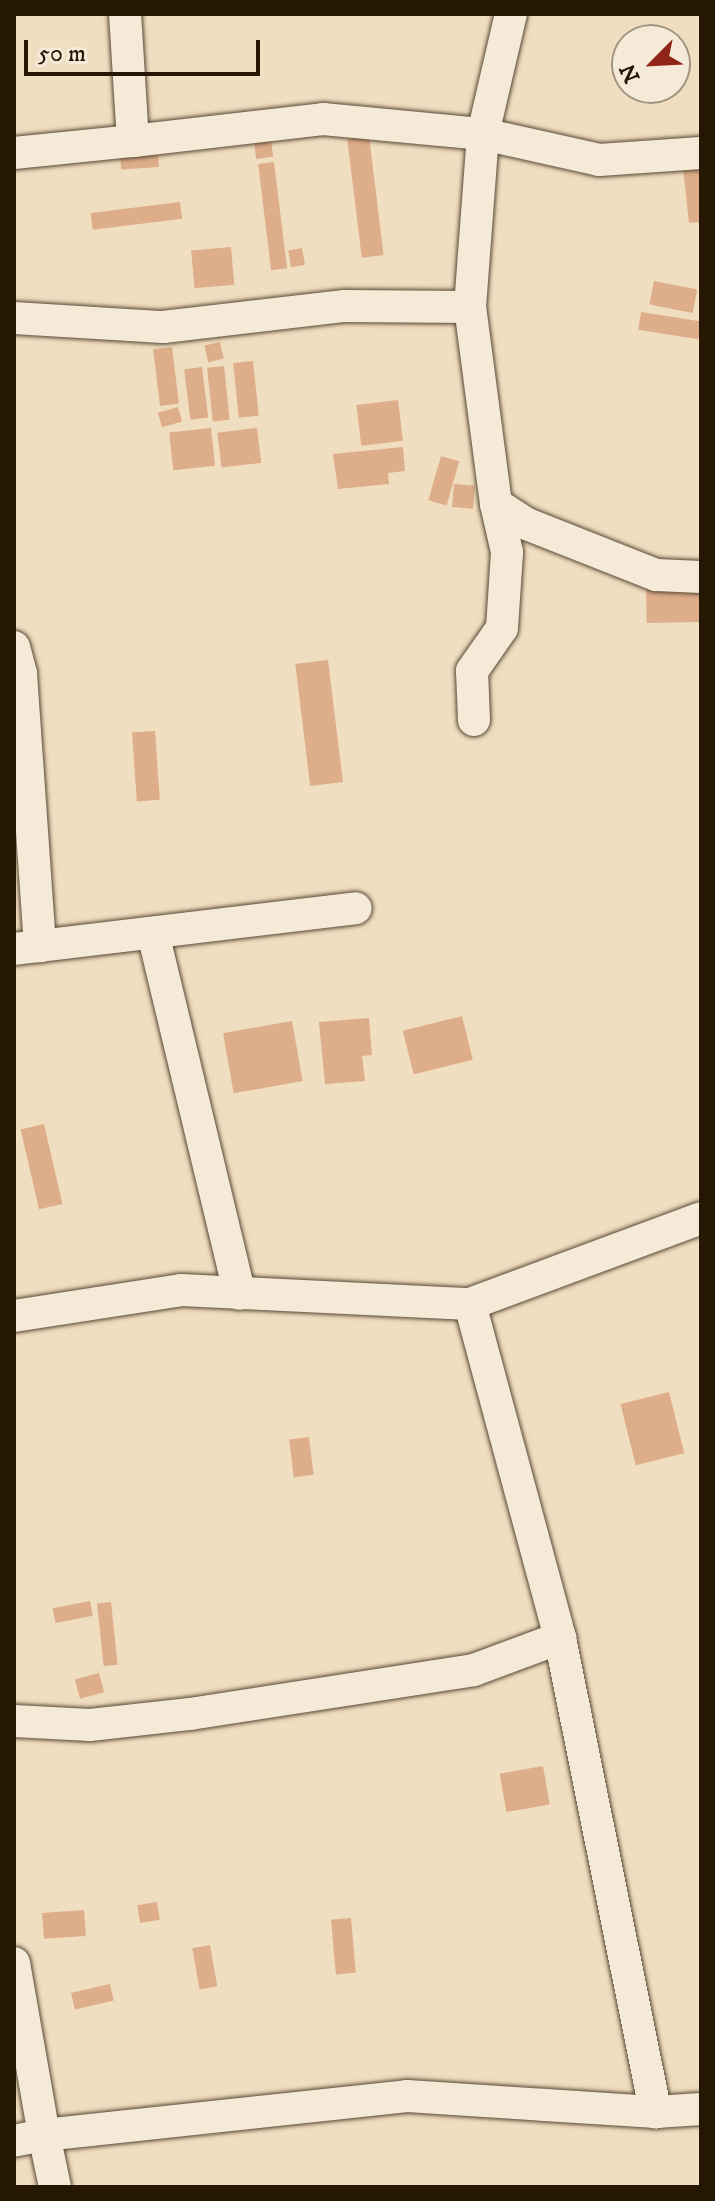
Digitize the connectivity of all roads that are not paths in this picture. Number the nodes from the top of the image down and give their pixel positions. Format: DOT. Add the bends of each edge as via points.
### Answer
graph roads {
  1 [pos="125,14"];
  2 [pos="511,14"];
  3 [pos="483,134"];
  4 [pos="133,141"];
  5 [pos="14,153"];
  6 [pos="701,153"];
  7 [pos="470,307"];
  8 [pos="14,318"];
  9 [pos="496,504"];
  10 [pos="701,577"];
  11 [pos="14,647"];
  12 [pos="474,720"];
  13 [pos="356,908"];
  14 [pos="153,933"];
  15 [pos="27,948"];
  16 [pos="701,1218"];
  17 [pos="240,1294"];
  18 [pos="470,1304"];
  19 [pos="14,1316"];
  20 [pos="560,1638"];
  21 [pos="14,1721"];
  22 [pos="14,1963"];
  23 [pos="701,2109"];
  24 [pos="656,2112"];
  25 [pos="29,2138"];
  26 [pos="55,2187"];
  1 -- 4 [label="street"];
  2 -- 3 [label="street"];
  3 -- 4 [label="street" via="323,119"];
  3 -- 6 [label="street" via="599,160"];
  3 -- 7 [label="street"];
  4 -- 5 [label="street"];
  7 -- 8 [label="street" via="345,306 163,327"];
  7 -- 9 [label="street"];
  9 -- 10 [label="street" via="527,524 656,575"];
  9 -- 12 [label="street" via="507,552 502,628 472,671"];
  11 -- 15 [label="street" via="21,674"];
  13 -- 14 [label="street"];
  14 -- 15 [label="street"];
  14 -- 17 [label="street"];
  16 -- 18 [label="street"];
  17 -- 18 [label="street"];
  17 -- 19 [label="street" via="181,1290"];
  18 -- 20 [label="street"];
  20 -- 21 [label="street" via="474,1670 190,1714 90,1725"];
  20 -- 24 [label="street"];
  22 -- 25 [label="street"];
  23 -- 24 [label="street"];
  24 -- 25 [label="street" via="407,2096"];
  25 -- 26 [label="street"];
}
